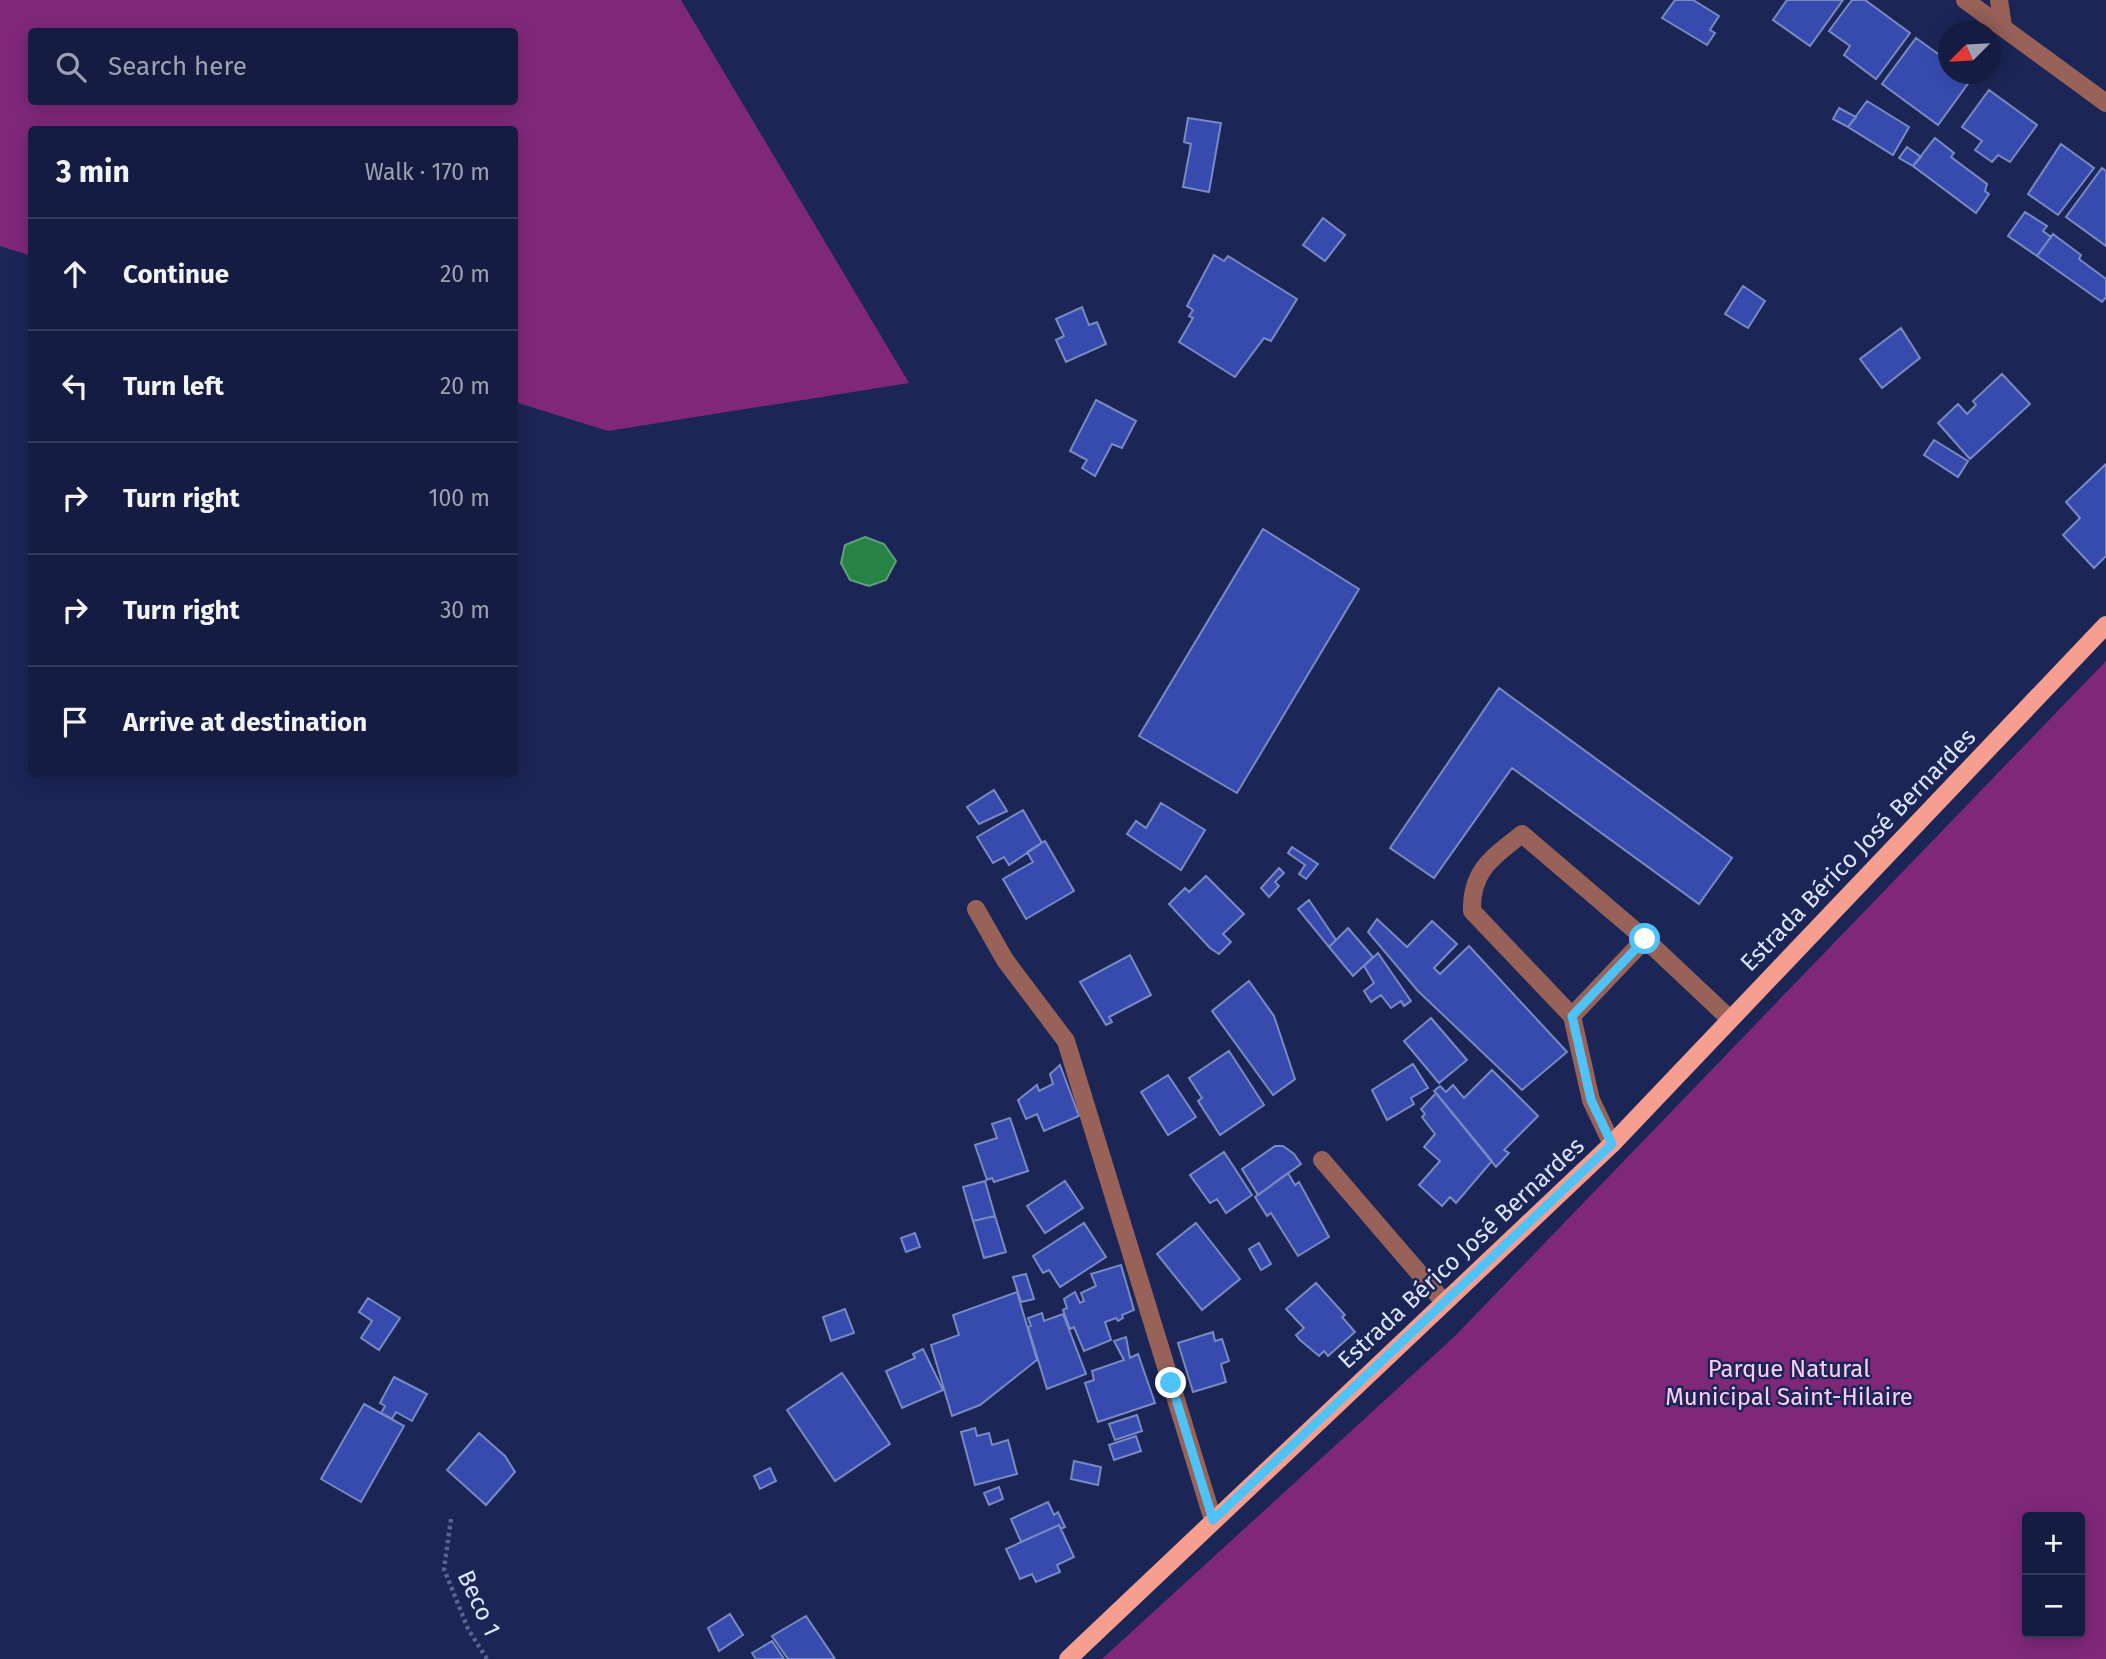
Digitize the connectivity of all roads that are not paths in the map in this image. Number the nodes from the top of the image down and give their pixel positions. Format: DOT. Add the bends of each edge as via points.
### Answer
graph roads {
  1 [pos="1965,0"];
  2 [pos="1999,0"];
  3 [pos="2003,27"];
  4 [pos="2106,103"];
  5 [pos="2106,625"];
  6 [pos="976,909"];
  7 [pos="1645,939"];
  8 [pos="1572,1016"];
  9 [pos="1730,1019"];
  10 [pos="1612,1144"];
  11 [pos="1322,1160"];
  12 [pos="1444,1302"];
  13 [pos="1213,1520"];
  14 [pos="1068,1659"];
  1 -- 3 [label="street"];
  2 -- 3 [label="street"];
  3 -- 4 [label="street"];
  5 -- 9 [label="main road, Estrada Bérico José Bernardes"];
  6 -- 13 [label="street" via="1005,960 1066,1041"];
  7 -- 8 [label="street"];
  7 -- 8 [label="street" via="1522,834 1487,862 1471,890 1472,911"];
  7 -- 9 [label="street"];
  8 -- 10 [label="street" via="1591,1100"];
  9 -- 10 [label="main road, Estrada Bérico José Bernardes"];
  10 -- 12 [label="main road, Estrada Bérico José Bernardes"];
  11 -- 12 [label="street"];
  12 -- 13 [label="main road, Estrada Bérico José Bernardes"];
  13 -- 14 [label="main road, Estrada Bérico José Bernardes"];
}
